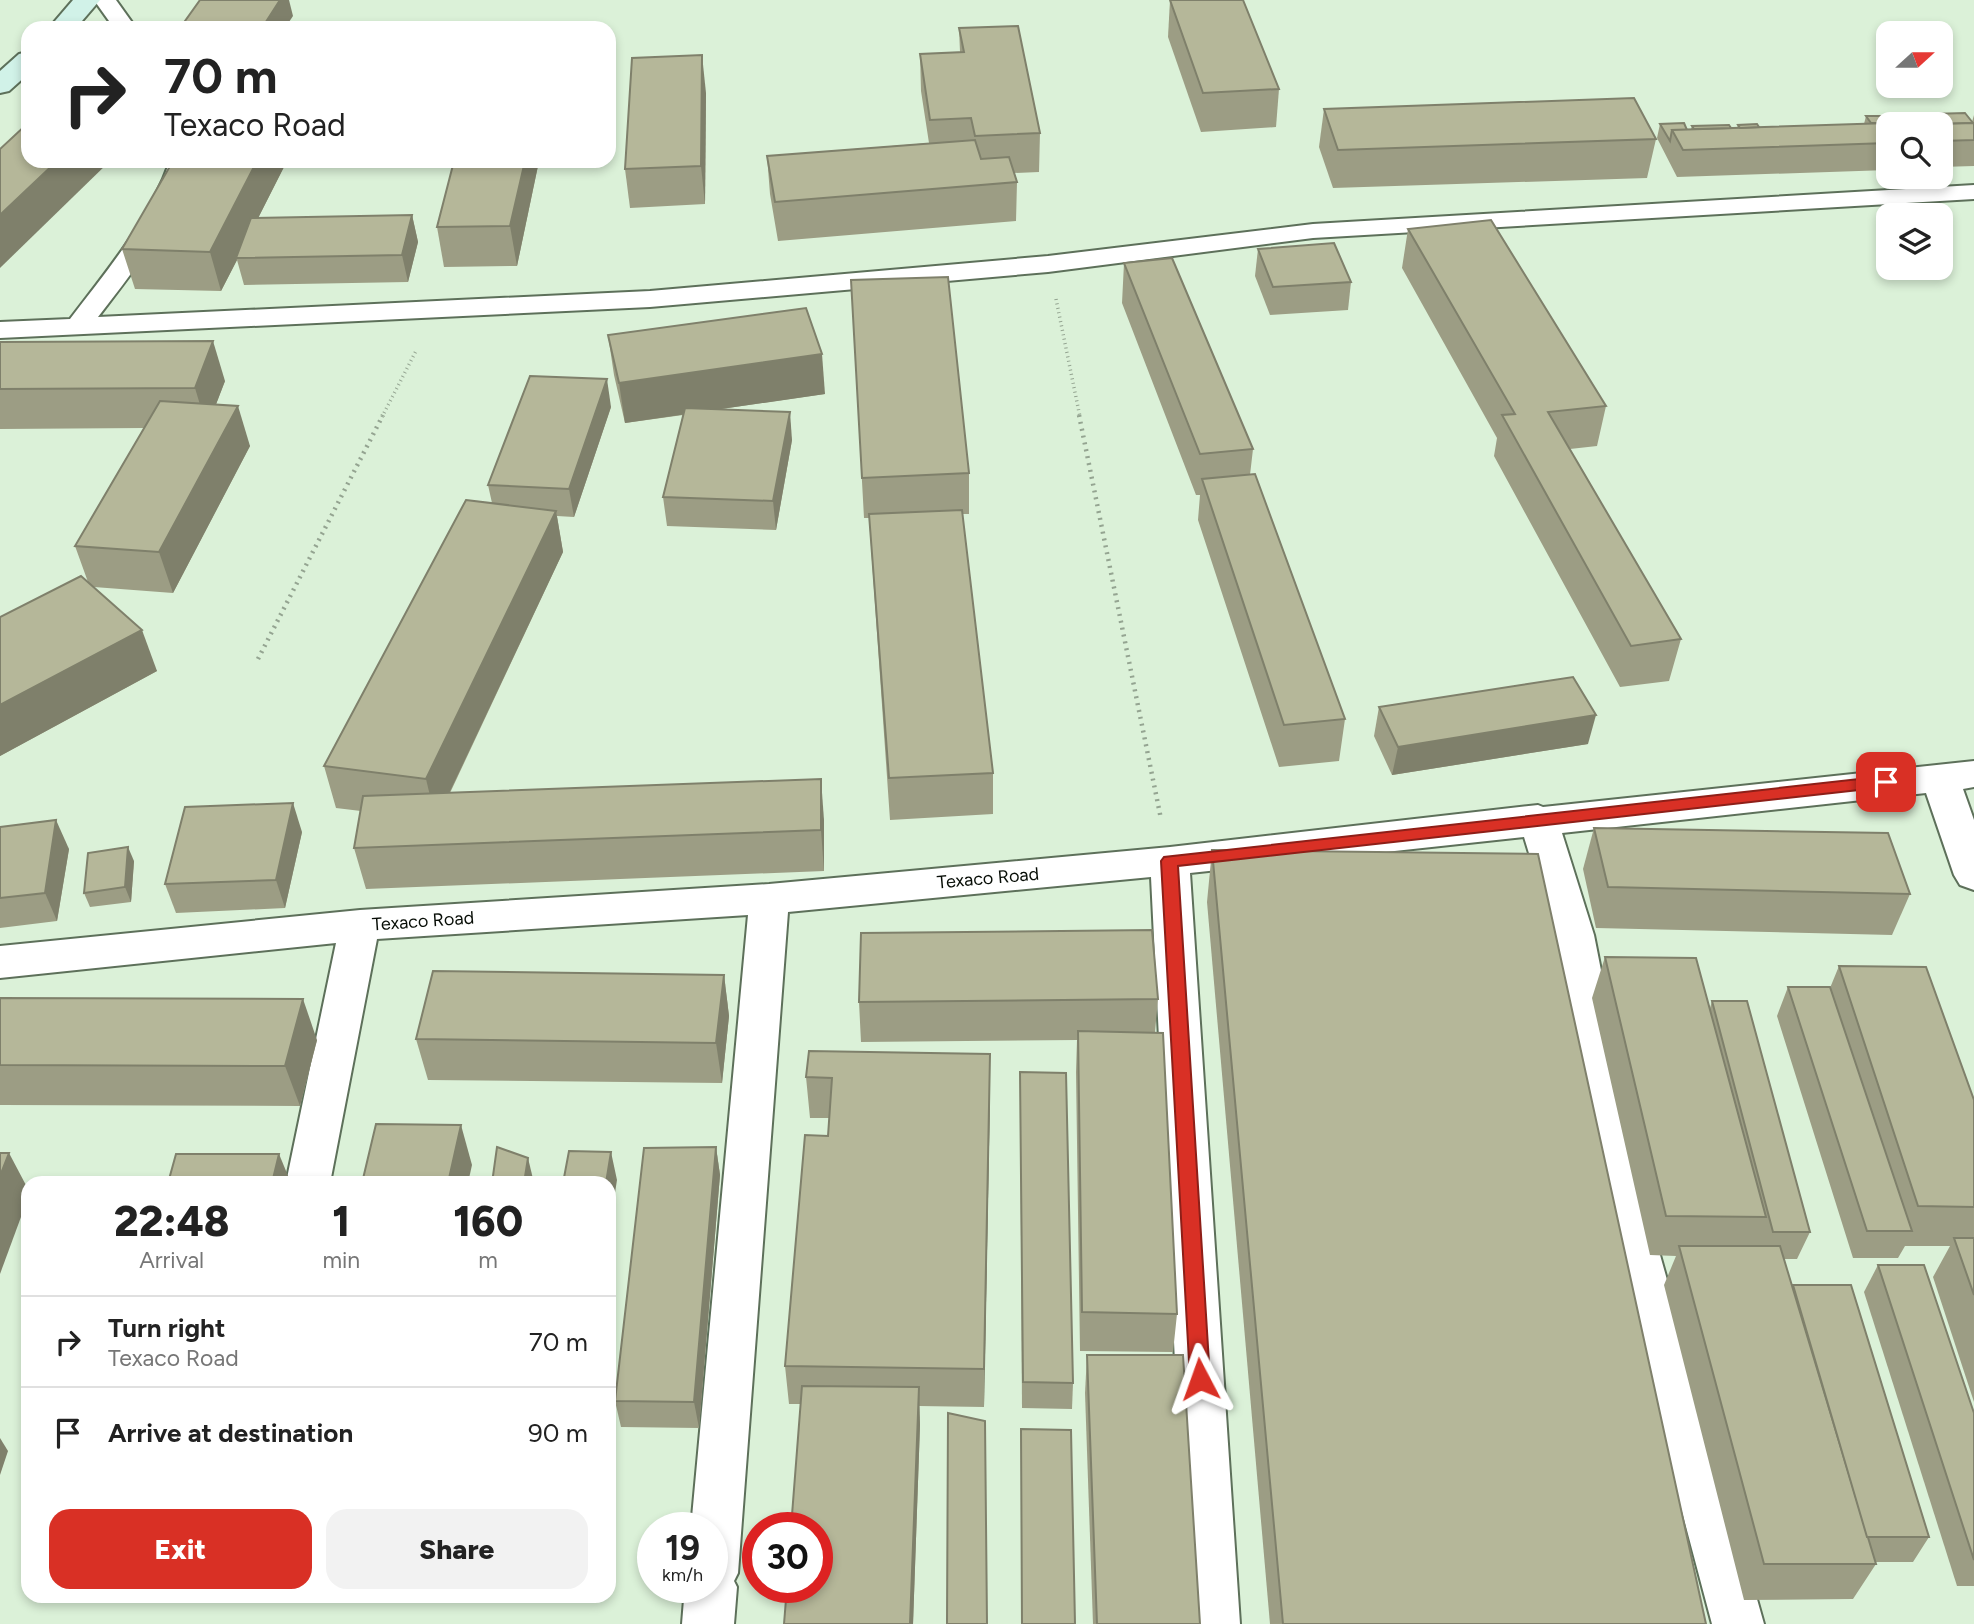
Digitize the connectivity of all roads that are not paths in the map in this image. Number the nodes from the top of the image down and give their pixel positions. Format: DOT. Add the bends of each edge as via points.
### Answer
graph roads {
  1 [pos="87,0"];
  2 [pos="105,0"];
  3 [pos="68,21"];
  4 [pos="120,21"];
  5 [pos="21,66"];
  6 [pos="0,85"];
  7 [pos="180,168"];
  8 [pos="1974,192"];
  9 [pos="78,326"];
  10 [pos="0,330"];
  11 [pos="1956,775"];
  12 [pos="1538,820"];
  13 [pos="1170,861"];
  14 [pos="1974,875"];
  15 [pos="769,899"];
  16 [pos="360,925"];
  17 [pos="0,962"];
  18 [pos="310,1176"];
  19 [pos="717,1512"];
  20 [pos="710,1603"];
  21 [pos="708,1624"];
  22 [pos="1214,1624"];
  23 [pos="1738,1624"];
  1 -- 3 [label="main road"];
  2 -- 4 [label="lane"];
  5 -- 6 [label="main road"];
  7 -- 9 [label="lane" via="177,183 126,262"];
  8 -- 9 [label="lane" via="1313,231 1048,264 650,299"];
  9 -- 10 [label="lane"];
  11 -- 12 [label="street, Texaco Road"];
  11 -- 14 [label="street"];
  12 -- 13 [label="street, Texaco Road"];
  12 -- 23 [label="street" via="1574,935 1628,1223"];
  13 -- 15 [label="street, Texaco Road"];
  13 -- 22 [label="street"];
  15 -- 16 [label="street, Texaco Road"];
  15 -- 19 [label="street"];
  16 -- 17 [label="street, Texaco Road"];
  16 -- 18 [label="street"];
  20 -- 21 [label="street"];
}
